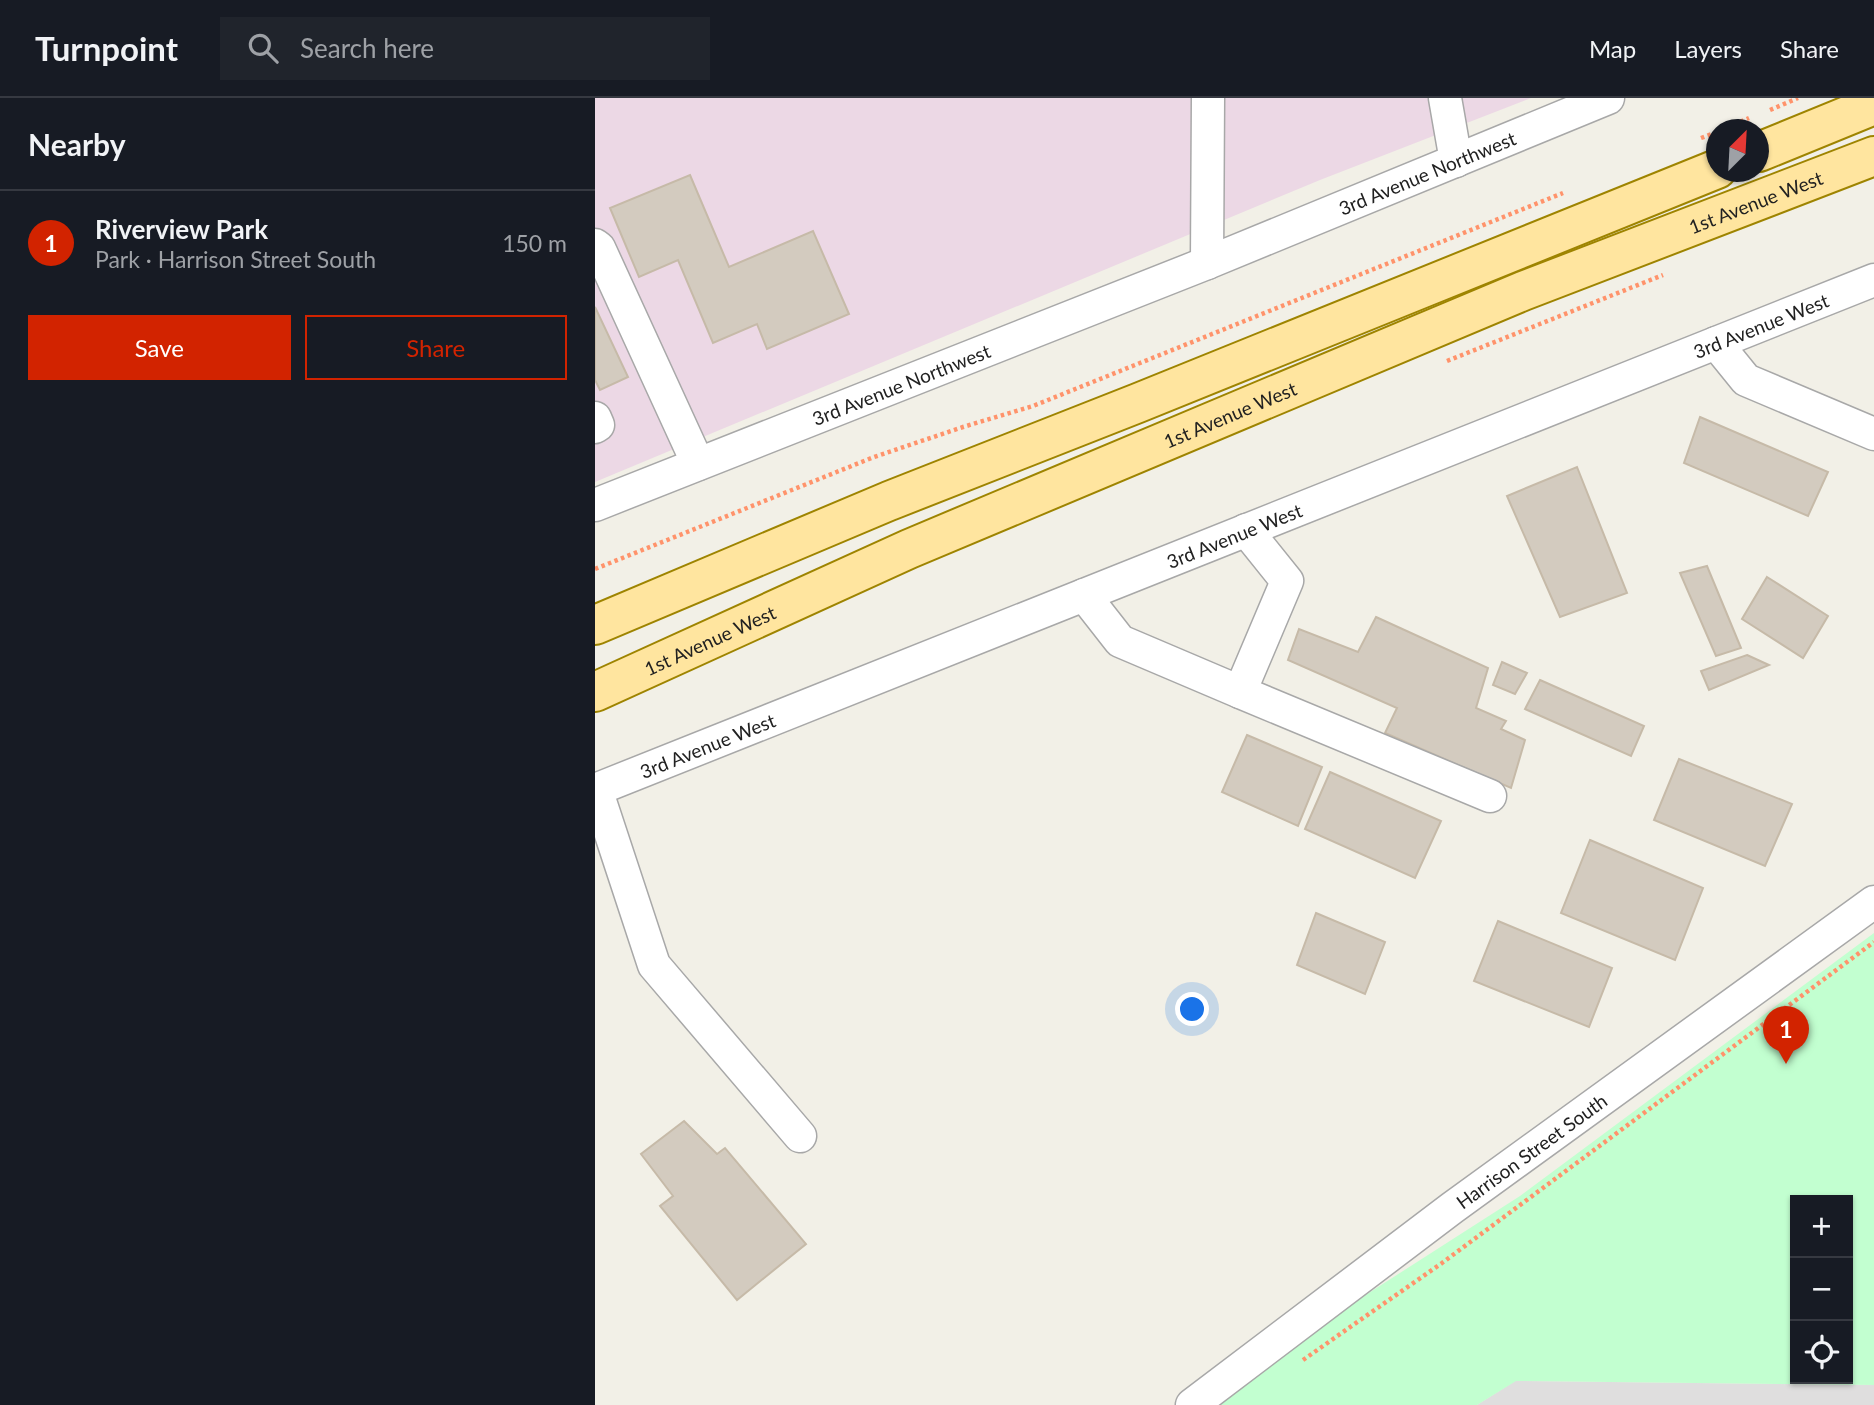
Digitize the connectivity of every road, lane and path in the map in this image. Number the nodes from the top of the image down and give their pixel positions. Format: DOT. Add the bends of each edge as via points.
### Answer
graph roads {
  1 [pos="1207,98"];
  2 [pos="1445,98"];
  3 [pos="1608,98"];
  4 [pos="1874,105"];
  5 [pos="1769,148"];
  6 [pos="1706,154"];
  7 [pos="1874,156"];
  8 [pos="1456,161"];
  9 [pos="1573,189"];
  10 [pos="595,245"];
  11 [pos="1207,263"];
  12 [pos="1874,280"];
  13 [pos="1716,343"];
  14 [pos="595,418"];
  15 [pos="595,427"];
  16 [pos="1874,434"];
  17 [pos="698,464"];
  18 [pos="595,505"];
  19 [pos="1246,530"];
  20 [pos="595,569"];
  21 [pos="1084,595"];
  22 [pos="595,625"];
  23 [pos="595,692"];
  24 [pos="1240,692"];
  25 [pos="596,790"];
  26 [pos="1490,796"];
  27 [pos="1874,902"];
  28 [pos="1874,942"];
  29 [pos="800,1136"];
  30 [pos="1296,1366"];
  31 [pos="1192,1405"];
  1 -- 11 [label="street"];
  2 -- 8 [label="street"];
  3 -- 8 [label="street, 3rd Avenue Northwest"];
  4 -- 5 [label="main road"];
  6 -- 22 [label="main road" via="1138,403 888,501"];
  7 -- 23 [label="main road, 1st Avenue West" via="1523,291 909,549"];
  8 -- 11 [label="street, 3rd Avenue Northwest"];
  9 -- 20 [label="path" via="1046,401 874,457"];
  10 -- 17 [label="street"];
  11 -- 17 [label="street, 3rd Avenue Northwest"];
  12 -- 13 [label="street, 3rd Avenue West"];
  13 -- 16 [label="street" via="1747,380"];
  13 -- 19 [label="street, 3rd Avenue West"];
  14 -- 15 [label="street" via="599,425"];
  17 -- 18 [label="street, 3rd Avenue Northwest"];
  19 -- 21 [label="street, 3rd Avenue West"];
  19 -- 24 [label="street" via="1287,581"];
  21 -- 24 [label="street" via="1120,641"];
  21 -- 25 [label="street, 3rd Avenue West"];
  24 -- 26 [label="street"];
  25 -- 29 [label="street" via="654,965"];
  27 -- 31 [label="street, Harrison Street South" via="1452,1208"];
  28 -- 30 [label="path"];
}
